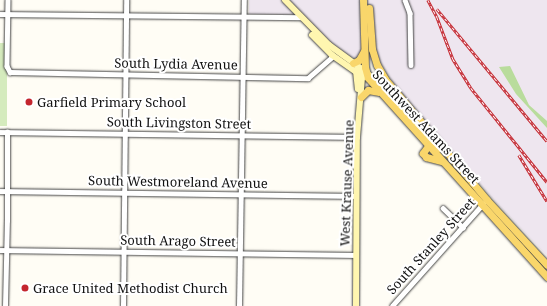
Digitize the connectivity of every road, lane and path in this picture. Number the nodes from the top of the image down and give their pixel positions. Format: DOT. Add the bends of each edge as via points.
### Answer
graph roads {
  1 [pos="8,0"];
  2 [pos="126,0"];
  3 [pos="244,0"];
  4 [pos="280,0"];
  5 [pos="285,0"];
  6 [pos="363,0"];
  7 [pos="368,0"];
  8 [pos="405,0"];
  9 [pos="0,14"];
  10 [pos="8,14"];
  11 [pos="126,16"];
  12 [pos="298,17"];
  13 [pos="243,18"];
  14 [pos="364,50"];
  15 [pos="333,56"];
  16 [pos="353,63"];
  17 [pos="411,65"];
  18 [pos="356,71"];
  19 [pos="364,73"];
  20 [pos="126,75"];
  21 [pos="241,76"];
  22 [pos="381,93"];
  23 [pos="361,97"];
  24 [pos="0,132"];
  25 [pos="7,132"];
  26 [pos="125,134"];
  27 [pos="241,135"];
  28 [pos="357,137"];
  29 [pos="428,146"];
  30 [pos="439,148"];
  31 [pos="469,179"];
  32 [pos="0,191"];
  33 [pos="7,191"];
  34 [pos="124,192"];
  35 [pos="240,194"];
  36 [pos="356,196"];
  37 [pos="485,203"];
  38 [pos="443,208"];
  39 [pos="463,227"];
  40 [pos="0,250"];
  41 [pos="6,250"];
  42 [pos="123,251"];
  43 [pos="240,253"];
  44 [pos="355,254"];
  45 [pos="547,265"];
  46 [pos="547,277"];
  47 [pos="5,306"];
  48 [pos="123,306"];
  49 [pos="239,306"];
  50 [pos="356,306"];
  51 [pos="392,306"];
  1 -- 10 [label="street"];
  2 -- 11 [label="street"];
  3 -- 13 [label="street"];
  4 -- 12 [label="main road, Southwest Adams Street"];
  5 -- 12 [label="main road, Southwest Adams Street"];
  6 -- 14 [label="main road"];
  7 -- 31 [label="main road" via="371,43 382,73"];
  8 -- 17 [label="street" via="410,13"];
  9 -- 10 [label="street"];
  10 -- 11 [label="street"];
  10 -- 20 [label="street, South Lydia Avenue" via="7,66 10,72"];
  11 -- 13 [label="street"];
  11 -- 20 [label="street"];
  12 -- 13 [label="street"];
  12 -- 15 [label="main road, Southwest Adams Street"];
  12 -- 16 [label="main road, Southwest Adams Street"];
  13 -- 21 [label="street"];
  14 -- 16 [label="main road" via="359,60"];
  14 -- 19 [label="main road"];
  15 -- 18 [label="main road, Southwest Adams Street"];
  15 -- 21 [label="street, South Lydia Avenue" via="309,78"];
  16 -- 19 [label="main road, Southwest Adams Street"];
  18 -- 19 [label="main road, Southwest Adams Street"];
  18 -- 28 [label="main road"];
  19 -- 22 [label="main road, Southwest Adams Street"];
  19 -- 23 [label="main road, West Krause Avenue"];
  19 -- 30 [label="main road, Southwest Adams Street" via="388,92"];
  20 -- 21 [label="street, South Lydia Avenue"];
  20 -- 26 [label="street"];
  21 -- 27 [label="street"];
  22 -- 23 [label="main road" via="368,90"];
  22 -- 29 [label="main road, Southwest Adams Street"];
  23 -- 28 [label="main road, West Krause Avenue"];
  24 -- 25 [label="street, South Livingston Street"];
  25 -- 26 [label="street, South Livingston Street"];
  25 -- 33 [label="street"];
  26 -- 27 [label="street, South Livingston Street"];
  26 -- 34 [label="street"];
  27 -- 28 [label="street, South Livingston Street"];
  27 -- 35 [label="street"];
  28 -- 36 [label="main road, West Krause Avenue"];
  29 -- 30 [label="main road"];
  29 -- 37 [label="main road, Southwest Adams Street"];
  30 -- 31 [label="main road, Southwest Adams Street"];
  31 -- 37 [label="main road, Southwest Adams Street"];
  32 -- 33 [label="street, South Westmoreland Avenue"];
  33 -- 34 [label="street, South Westmoreland Avenue"];
  33 -- 41 [label="street"];
  34 -- 35 [label="street, South Westmoreland Avenue"];
  34 -- 42 [label="street"];
  35 -- 36 [label="street, South Westmoreland Avenue"];
  35 -- 43 [label="street"];
  36 -- 44 [label="main road, West Krause Avenue"];
  37 -- 39 [label="street, South Stanley Street"];
  37 -- 45 [label="main road, Southwest Adams Street"];
  37 -- 46 [label="main road, Southwest Adams Street"];
  38 -- 39 [label="street"];
  39 -- 51 [label="street, South Stanley Street"];
  40 -- 41 [label="street, South Arago Street"];
  41 -- 42 [label="street, South Arago Street"];
  41 -- 47 [label="street"];
  42 -- 43 [label="street, South Arago Street"];
  42 -- 48 [label="street"];
  43 -- 44 [label="street, South Arago Street"];
  43 -- 49 [label="street"];
  44 -- 50 [label="main road, West Krause Avenue"];
}
